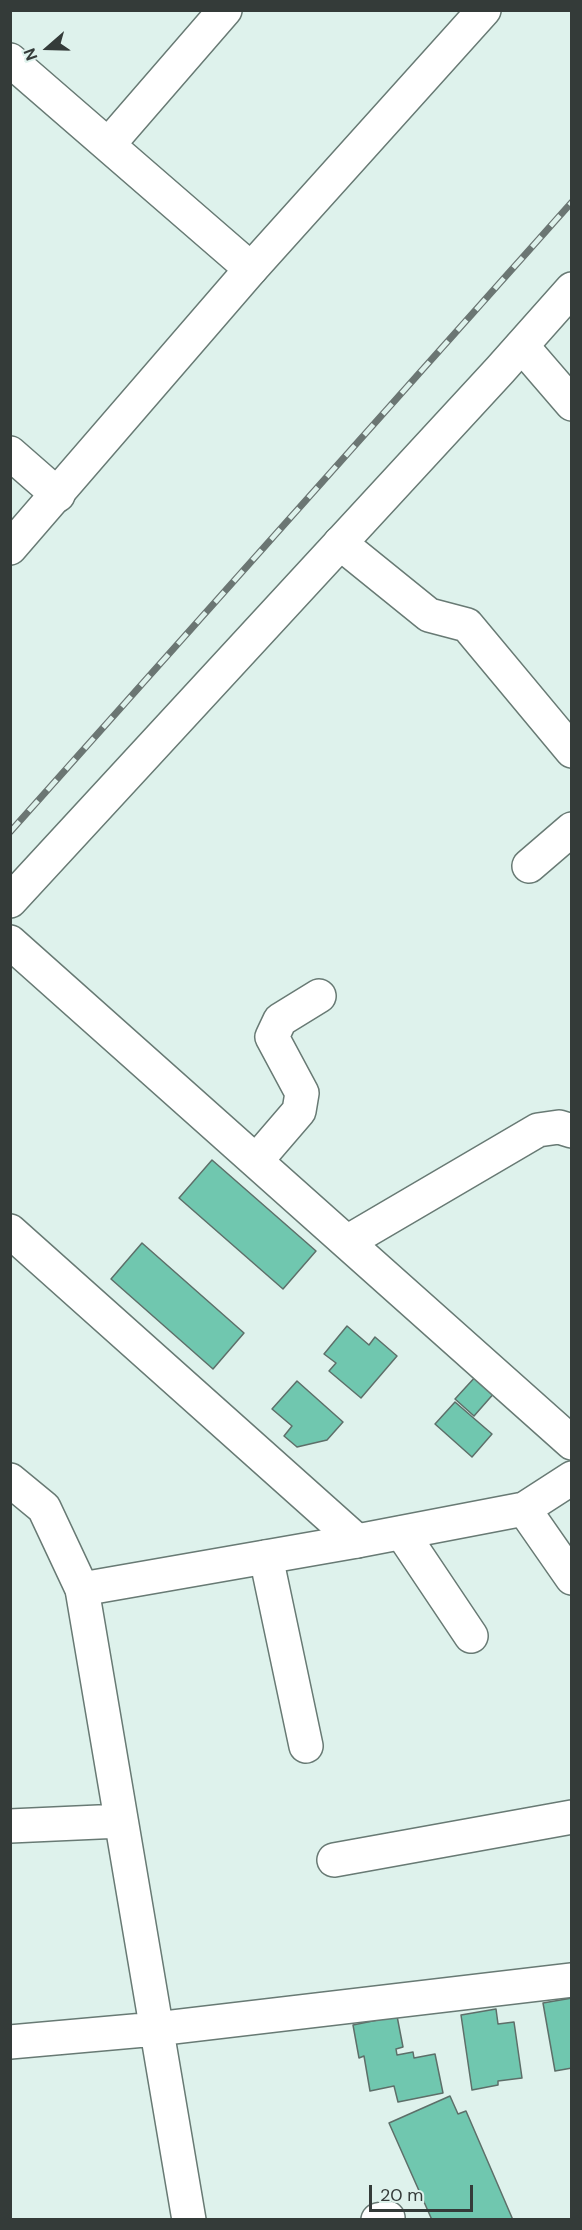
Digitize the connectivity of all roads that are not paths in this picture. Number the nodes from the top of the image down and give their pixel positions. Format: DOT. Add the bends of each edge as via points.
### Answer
graph roads {
  1 [pos="225,10"];
  2 [pos="484,10"];
  3 [pos="10,60"];
  4 [pos="108,145"];
  5 [pos="250,269"];
  6 [pos="572,289"];
  7 [pos="522,346"];
  8 [pos="572,404"];
  9 [pos="10,453"];
  10 [pos="58,495"];
  11 [pos="340,543"];
  12 [pos="10,548"];
  13 [pos="572,751"];
  14 [pos="572,829"];
  15 [pos="529,866"];
  16 [pos="10,900"];
  17 [pos="10,942"];
  18 [pos="319,996"];
  19 [pos="572,1131"];
  20 [pos="256,1161"];
  21 [pos="10,1231"];
  22 [pos="347,1242"];
  23 [pos="572,1443"];
  24 [pos="572,1478"];
  25 [pos="10,1480"];
  26 [pos="524,1509"];
  27 [pos="402,1533"];
  28 [pos="357,1541"];
  29 [pos="266,1557"];
  30 [pos="572,1578"];
  31 [pos="82,1589"];
  32 [pos="471,1636"];
  33 [pos="306,1746"];
  34 [pos="572,1817"];
  35 [pos="121,1821"];
  36 [pos="10,1826"];
  37 [pos="334,1860"];
  38 [pos="572,1980"];
  39 [pos="156,2029"];
  40 [pos="10,2042"];
  41 [pos="189,2220"];
  1 -- 4 [label="street"];
  2 -- 5 [label="street"];
  3 -- 4 [label="street"];
  4 -- 5 [label="street"];
  5 -- 10 [label="street"];
  6 -- 7 [label="street"];
  7 -- 8 [label="street"];
  7 -- 11 [label="street"];
  9 -- 10 [label="street"];
  10 -- 12 [label="street"];
  11 -- 13 [label="street" via="429,615 467,626"];
  11 -- 16 [label="street"];
  14 -- 15 [label="street"];
  17 -- 20 [label="street"];
  18 -- 20 [label="street" via="280,1020 272,1037 302,1093 299,1112"];
  19 -- 22 [label="street" via="559,1127 538,1130"];
  20 -- 22 [label="street"];
  21 -- 28 [label="street"];
  22 -- 23 [label="street"];
  24 -- 26 [label="street"];
  25 -- 31 [label="street" via="44,1508"];
  26 -- 27 [label="street"];
  26 -- 30 [label="street"];
  27 -- 28 [label="street"];
  27 -- 32 [label="street"];
  28 -- 29 [label="street"];
  29 -- 31 [label="street"];
  29 -- 33 [label="street"];
  31 -- 35 [label="street"];
  34 -- 37 [label="street"];
  35 -- 36 [label="street"];
  35 -- 39 [label="street"];
  38 -- 39 [label="street"];
  39 -- 40 [label="street"];
  39 -- 41 [label="street"];
}
